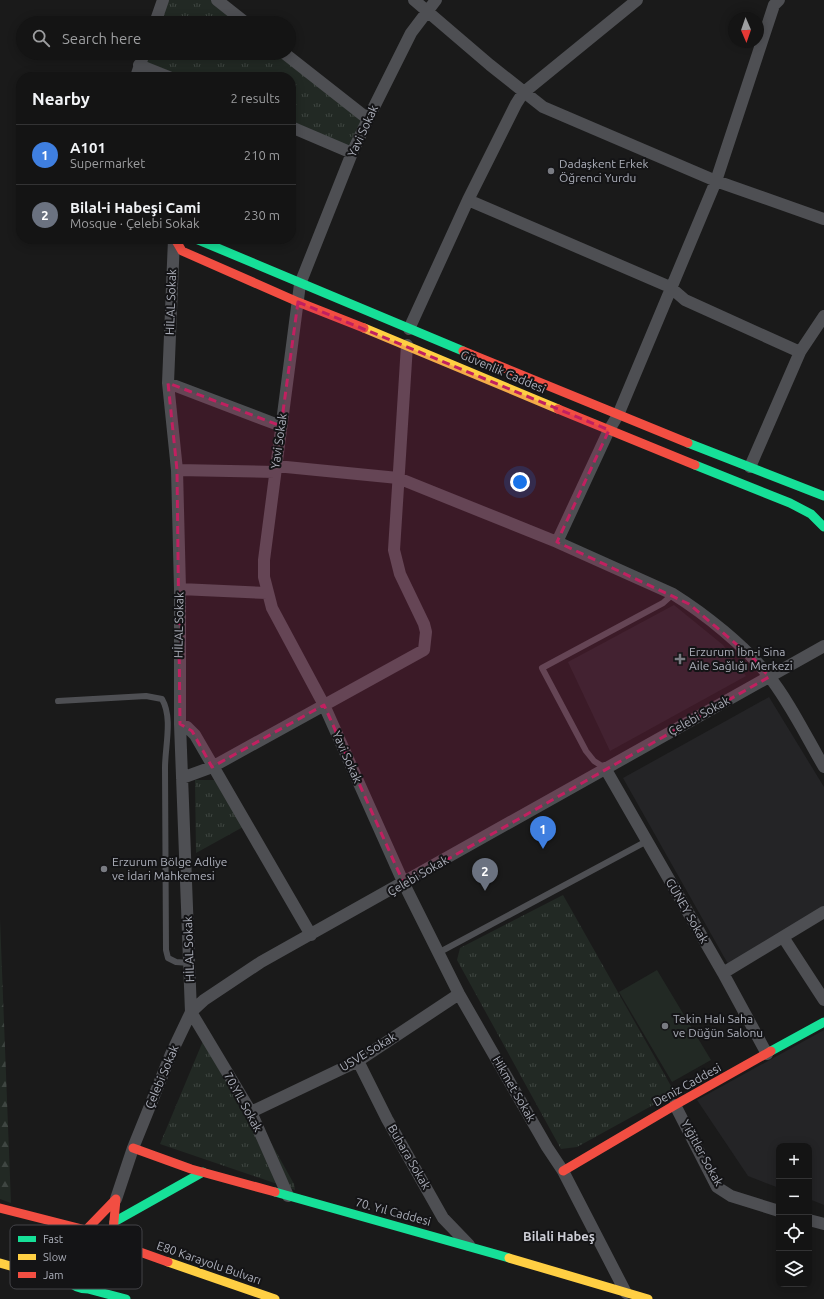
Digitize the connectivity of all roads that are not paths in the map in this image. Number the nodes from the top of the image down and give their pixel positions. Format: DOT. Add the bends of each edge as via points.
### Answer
graph roads {
  1 [pos="163,0"];
  2 [pos="217,0"];
  3 [pos="414,0"];
  4 [pos="436,0"];
  5 [pos="637,0"];
  6 [pos="773,2"];
  7 [pos="427,10"];
  8 [pos="157,16"];
  9 [pos="237,16"];
  10 [pos="141,60"];
  11 [pos="293,60"];
  12 [pos="139,65"];
  13 [pos="137,72"];
  14 [pos="156,72"];
  15 [pos="523,93"];
  16 [pos="368,119"];
  17 [pos="296,129"];
  18 [pos="352,153"];
  19 [pos="716,181"];
  20 [pos="468,200"];
  21 [pos="824,219"];
  22 [pos="174,244"];
  23 [pos="177,244"];
  24 [pos="208,244"];
  25 [pos="300,284"];
  26 [pos="670,287"];
  27 [pos="298,302"];
  28 [pos="824,316"];
  29 [pos="409,329"];
  30 [pos="407,345"];
  31 [pos="800,352"];
  32 [pos="168,383"];
  33 [pos="618,414"];
  34 [pos="281,426"];
  35 [pos="608,430"];
  36 [pos="750,467"];
  37 [pos="275,469"];
  38 [pos="177,470"];
  39 [pos="398,478"];
  40 [pos="819,504"];
  41 [pos="824,526"];
  42 [pos="557,542"];
  43 [pos="180,588"];
  44 [pos="267,594"];
  45 [pos="673,594"];
  46 [pos="824,646"];
  47 [pos="769,677"];
  48 [pos="58,700"];
  49 [pos="324,705"];
  50 [pos="180,724"];
  51 [pos="212,767"];
  52 [pos="824,767"];
  53 [pos="605,768"];
  54 [pos="182,778"];
  55 [pos="647,841"];
  56 [pos="404,884"];
  57 [pos="824,912"];
  58 [pos="311,935"];
  59 [pos="783,938"];
  60 [pos="438,953"];
  61 [pos="189,963"];
  62 [pos="723,973"];
  63 [pos="458,994"];
  64 [pos="824,1000"];
  65 [pos="191,1012"];
  66 [pos="824,1022"];
  67 [pos="767,1054"];
  68 [pos="358,1061"];
  69 [pos="675,1105"];
  70 [pos="251,1112"];
  71 [pos="133,1148"];
  72 [pos="563,1171"];
  73 [pos="203,1172"];
  74 [pos="288,1196"];
  75 [pos="116,1199"];
  76 [pos="0,1208"];
  77 [pos="776,1210"];
  78 [pos="812,1221"];
  79 [pos="114,1222"];
  80 [pos="824,1224"];
  81 [pos="66,1225"];
  82 [pos="91,1225"];
  83 [pos="114,1225"];
  84 [pos="470,1246"];
  85 [pos="142,1252"];
  86 [pos="0,1263"];
  87 [pos="10,1266"];
  88 [pos="88,1289"];
  89 [pos="626,1293"];
  90 [pos="126,1299"];
  91 [pos="275,1299"];
  92 [pos="648,1299"];
  1 -- 8 [label="street"];
  2 -- 9 [label="street"];
  3 -- 7 [label="street"];
  4 -- 7 [label="street, Yavi Sokak"];
  5 -- 15 [label="street"];
  6 -- 19 [label="street"];
  7 -- 15 [label="street"];
  7 -- 16 [label="street, Yavi Sokak" via="411,34"];
  10 -- 12 [label="street"];
  11 -- 16 [label="street"];
  12 -- 13 [label="street"];
  12 -- 14 [label="street"];
  15 -- 19 [label="street" via="543,107"];
  15 -- 20 [label="street"];
  16 -- 18 [label="street, Yavi Sokak"];
  17 -- 18 [label="street"];
  18 -- 25 [label="street, Yavi Sokak"];
  19 -- 21 [label="street"];
  19 -- 26 [label="street"];
  20 -- 26 [label="street"];
  20 -- 29 [label="street"];
  22 -- 32 [label="street, HİLAL Sokak"];
  23 -- 27 [label="main road, Güvenlik Caddesi" via="182,251"];
  24 -- 25 [label="main road, Güvenlik Caddesi"];
  25 -- 27 [label="street, Yavi Sokak"];
  25 -- 29 [label="main road, Güvenlik Caddesi"];
  26 -- 31 [label="street" via="685,300"];
  26 -- 33 [label="street"];
  27 -- 30 [label="main road, Güvenlik Caddesi"];
  27 -- 34 [label="street, Yavi Sokak"];
  28 -- 31 [label="street"];
  29 -- 33 [label="main road, Güvenlik Caddesi"];
  30 -- 35 [label="main road, Güvenlik Caddesi"];
  30 -- 39 [label="street"];
  31 -- 36 [label="street"];
  32 -- 34 [label="street"];
  32 -- 38 [label="street, HİLAL Sokak"];
  33 -- 35 [label="street"];
  33 -- 36 [label="main road, Güvenlik Caddesi"];
  34 -- 37 [label="street, Yavi Sokak"];
  35 -- 40 [label="main road, Güvenlik Caddesi" via="790,503"];
  35 -- 42 [label="street"];
  36 -- 40 [label="main road, Güvenlik Caddesi"];
  37 -- 38 [label="street"];
  37 -- 39 [label="street"];
  37 -- 44 [label="street, Yavi Sokak" via="264,560"];
  38 -- 43 [label="street, HİLAL Sokak"];
  39 -- 42 [label="street"];
  39 -- 49 [label="street" via="394,550 400,574 424,624 424,650"];
  40 -- 41 [label="main road, Güvenlik Caddesi"];
  42 -- 45 [label="street"];
  43 -- 44 [label="street"];
  43 -- 50 [label="street, HİLAL Sokak"];
  44 -- 49 [label="street, Yavi Sokak"];
  45 -- 47 [label="street" via="742,648"];
  45 -- 53 [label="lane" via="663,603 542,668 586,751 594,761"];
  46 -- 47 [label="street, Çelebi Sokak"];
  47 -- 52 [label="street"];
  47 -- 53 [label="street, Çelebi Sokak"];
  48 -- 61 [label="lane" via="146,696 162,699 166,705 166,950 168,958 176,962"];
  49 -- 51 [label="street"];
  49 -- 56 [label="street, Yavi Sokak"];
  50 -- 51 [label="street" via="192,731"];
  50 -- 54 [label="street, HİLAL Sokak"];
  51 -- 54 [label="street"];
  51 -- 58 [label="street"];
  53 -- 55 [label="street, GÜNEY Sokak"];
  53 -- 56 [label="street, Çelebi Sokak"];
  54 -- 61 [label="street, HİLAL Sokak"];
  55 -- 60 [label="lane"];
  55 -- 62 [label="street, GÜNEY Sokak"];
  56 -- 58 [label="street, Çelebi Sokak"];
  56 -- 60 [label="street, Hikmet Sokak"];
  57 -- 59 [label="street"];
  58 -- 65 [label="street, Çelebi Sokak" via="261,962 204,1000"];
  59 -- 62 [label="street"];
  59 -- 64 [label="street"];
  60 -- 63 [label="street, Hikmet Sokak"];
  61 -- 65 [label="street, HİLAL Sokak"];
  62 -- 67 [label="street, GÜNEY Sokak"];
  63 -- 68 [label="street, USVE Sokak"];
  63 -- 72 [label="street, Hikmet Sokak"];
  65 -- 70 [label="street, 70.YIL Sokak"];
  65 -- 71 [label="street, Çelebi Sokak"];
  66 -- 67 [label="main road, Deniz Caddesi"];
  67 -- 69 [label="main road, Deniz Caddesi"];
  68 -- 70 [label="street, USVE Sokak"];
  68 -- 84 [label="street, Buhara Sokak" via="387,1119 443,1218"];
  69 -- 72 [label="main road, Deniz Caddesi"];
  69 -- 77 [label="street, Yiğitler Sokak" via="717,1187 731,1196"];
  70 -- 74 [label="street, 70.YIL Sokak"];
  71 -- 73 [label="main road, 70. Yıl Caddesi"];
  71 -- 75 [label="street, Çelebi Sokak"];
  72 -- 89 [label="street, Hikmet Sokak"];
  73 -- 74 [label="main road, 70. Yıl Caddesi"];
  73 -- 79 [label="main road"];
  74 -- 84 [label="main road, 70. Yıl Caddesi"];
  75 -- 79 [label="main road"];
  75 -- 82 [label="main road"];
  76 -- 81 [label="main road"];
  78 -- 80 [label="street"];
  79 -- 83 [label="main road"];
  84 -- 89 [label="main road, 70. Yıl Caddesi"];
  85 -- 91 [label="main road, E80 Karayolu Bulvarı"];
  86 -- 87 [label="main road"];
  88 -- 90 [label="main road"];
  89 -- 92 [label="main road, 70. Yıl Caddesi"];
}
